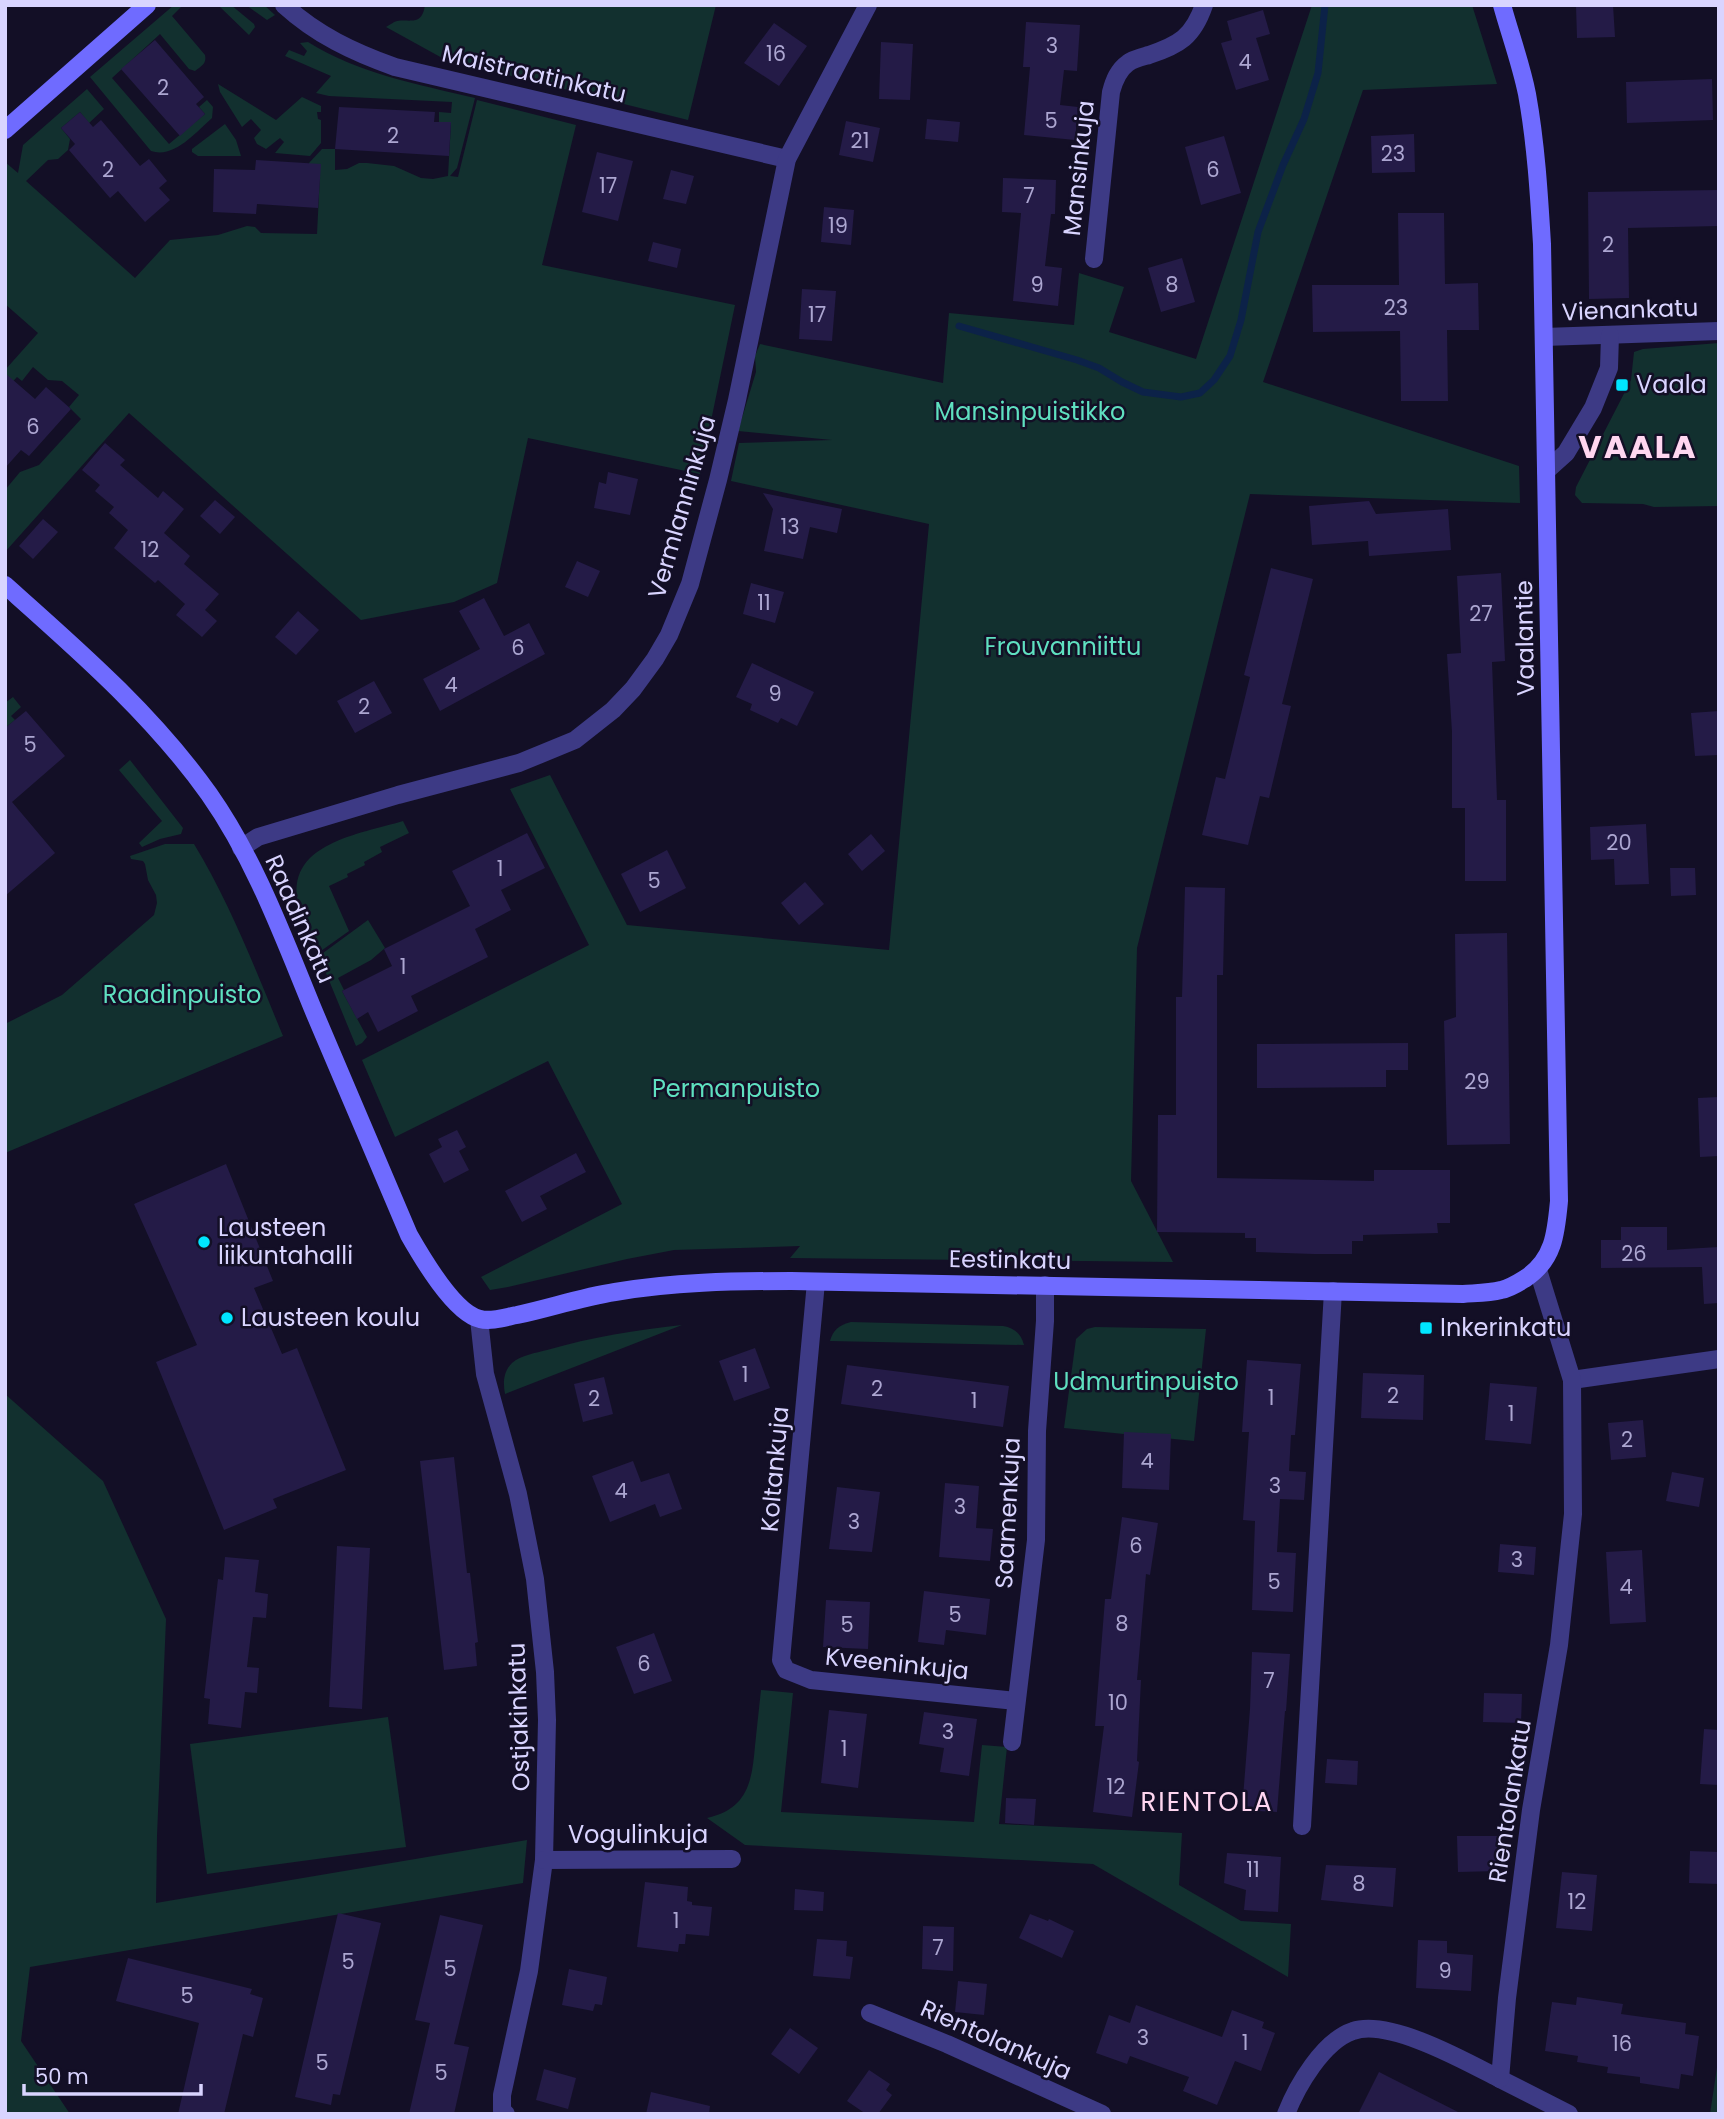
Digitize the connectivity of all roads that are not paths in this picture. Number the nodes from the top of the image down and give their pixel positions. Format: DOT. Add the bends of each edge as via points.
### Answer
graph roads {
  1 [pos="147,5"];
  2 [pos="284,5"];
  3 [pos="868,5"];
  4 [pos="1204,5"];
  5 [pos="1502,5"];
  6 [pos="5,130"];
  7 [pos="787,159"];
  8 [pos="1094,259"];
  9 [pos="1719,331"];
  10 [pos="1610,335"];
  11 [pos="1544,337"];
  12 [pos="1546,471"];
  13 [pos="5,585"];
  14 [pos="241,848"];
  15 [pos="1538,1270"];
  16 [pos="816,1282"];
  17 [pos="1045,1285"];
  18 [pos="1333,1291"];
  19 [pos="479,1319"];
  20 [pos="1719,1359"];
  21 [pos="1572,1380"];
  22 [pos="781,1660"];
  23 [pos="1016,1701"];
  24 [pos="1012,1742"];
  25 [pos="1302,1826"];
  26 [pos="732,1859"];
  27 [pos="544,1860"];
  28 [pos="870,2013"];
  29 [pos="1500,2078"];
  30 [pos="506,2114"];
  31 [pos="1102,2114"];
  32 [pos="1286,2114"];
  33 [pos="1569,2114"];
  1 -- 6 [label="street"];
  2 -- 7 [label="street, Maistraatinkatu" via="341,45 395,67"];
  3 -- 7 [label="street, Vermlanninkuja"];
  4 -- 8 [label="street, Mansinkuja" via="1187,38 1128,62 1116,76"];
  5 -- 11 [label="street, Vaalantie" via="1535,141"];
  7 -- 14 [label="street, Vermlanninkuja" via="737,400 690,584 669,635 633,689 596,725 548,752 258,837"];
  9 -- 10 [label="street, Vienankatu"];
  10 -- 11 [label="street, Vienankatu"];
  10 -- 12 [label="street" via="1609,368 1593,408 1566,453"];
  11 -- 12 [label="street, Vaalantie"];
  12 -- 15 [label="street, Vaalantie" via="1559,1201 1555,1237"];
  13 -- 14 [label="street, Raadinkatu" via="151,721 211,797"];
  14 -- 19 [label="street, Raadinkatu" via="275,915 409,1235 426,1266 455,1301"];
  15 -- 18 [label="street, Eestinkatu" via="1514,1286 1463,1294"];
  15 -- 21 [label="street, Rientolankatu"];
  16 -- 17 [label="street, Eestinkatu"];
  16 -- 19 [label="street, Eestinkatu" via="652,1286"];
  16 -- 22 [label="street, Koltankuja"];
  17 -- 18 [label="street, Eestinkatu"];
  17 -- 23 [label="street, Saamenkuja" via="1036,1540"];
  18 -- 25 [label="street"];
  19 -- 27 [label="street, Ostjakinkatu" via="485,1374 518,1494 535,1579 547,1708"];
  20 -- 21 [label="street"];
  21 -- 29 [label="street, Rientolankatu" via="1573,1514 1559,1645 1531,1810"];
  22 -- 23 [label="street, Kveeninkuja" via="786,1670 811,1680"];
  23 -- 24 [label="street, Saamenkuja"];
  26 -- 27 [label="street, Vogulinkuja"];
  27 -- 30 [label="street, Ostjakinkatu" via="529,1971 502,2095"];
  28 -- 31 [label="street, Rientolankuja"];
  29 -- 32 [label="street" via="1405,2036 1370,2029 1353,2031 1337,2040 1310,2070"];
  29 -- 33 [label="street"];
}
